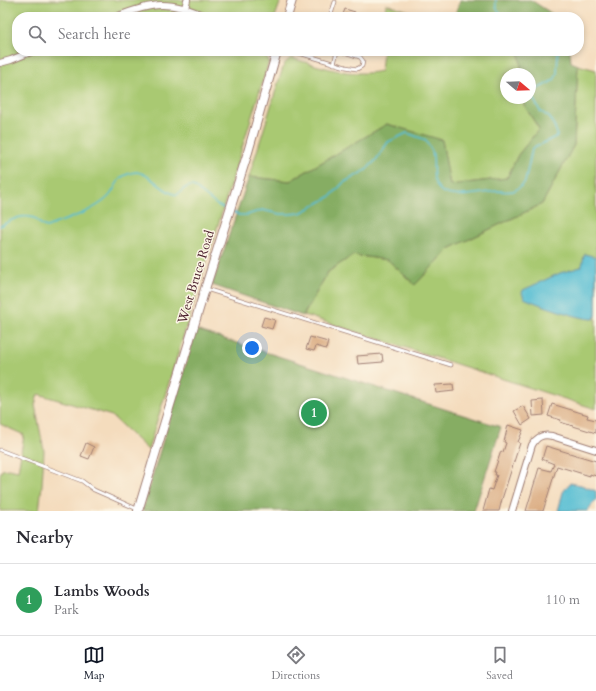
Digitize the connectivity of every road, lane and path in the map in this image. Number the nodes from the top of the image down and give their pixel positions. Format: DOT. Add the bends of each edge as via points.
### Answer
graph roads {
  1 [pos="187,0"];
  2 [pos="292,0"];
  3 [pos="335,2"];
  4 [pos="171,3"];
  5 [pos="185,8"];
  6 [pos="128,12"];
  7 [pos="195,12"];
  8 [pos="288,12"];
  9 [pos="332,12"];
  10 [pos="21,56"];
  11 [pos="276,56"];
  12 [pos="308,56"];
  13 [pos="336,56"];
  14 [pos="357,56"];
  15 [pos="0,63"];
  16 [pos="334,64"];
  17 [pos="205,289"];
  18 [pos="451,365"];
  19 [pos="0,450"];
  20 [pos="596,450"];
  21 [pos="138,510"];
  22 [pos="512,511"];
  1 -- 5 [label="street"];
  2 -- 8 [label="street"];
  3 -- 9 [label="lane"];
  4 -- 5 [label="street"];
  4 -- 6 [label="street"];
  5 -- 7 [label="street"];
  10 -- 15 [label="street"];
  11 -- 17 [label="street, West Bruce Road"];
  12 -- 16 [label="lane"];
  13 -- 16 [label="lane"];
  14 -- 16 [label="lane" via="363,61 362,66 357,69"];
  17 -- 18 [label="lane"];
  17 -- 21 [label="street, West Bruce Road"];
  19 -- 21 [label="lane" via="82,481 94,490"];
  20 -- 22 [label="street" via="552,436 540,436 532,445"];
}
